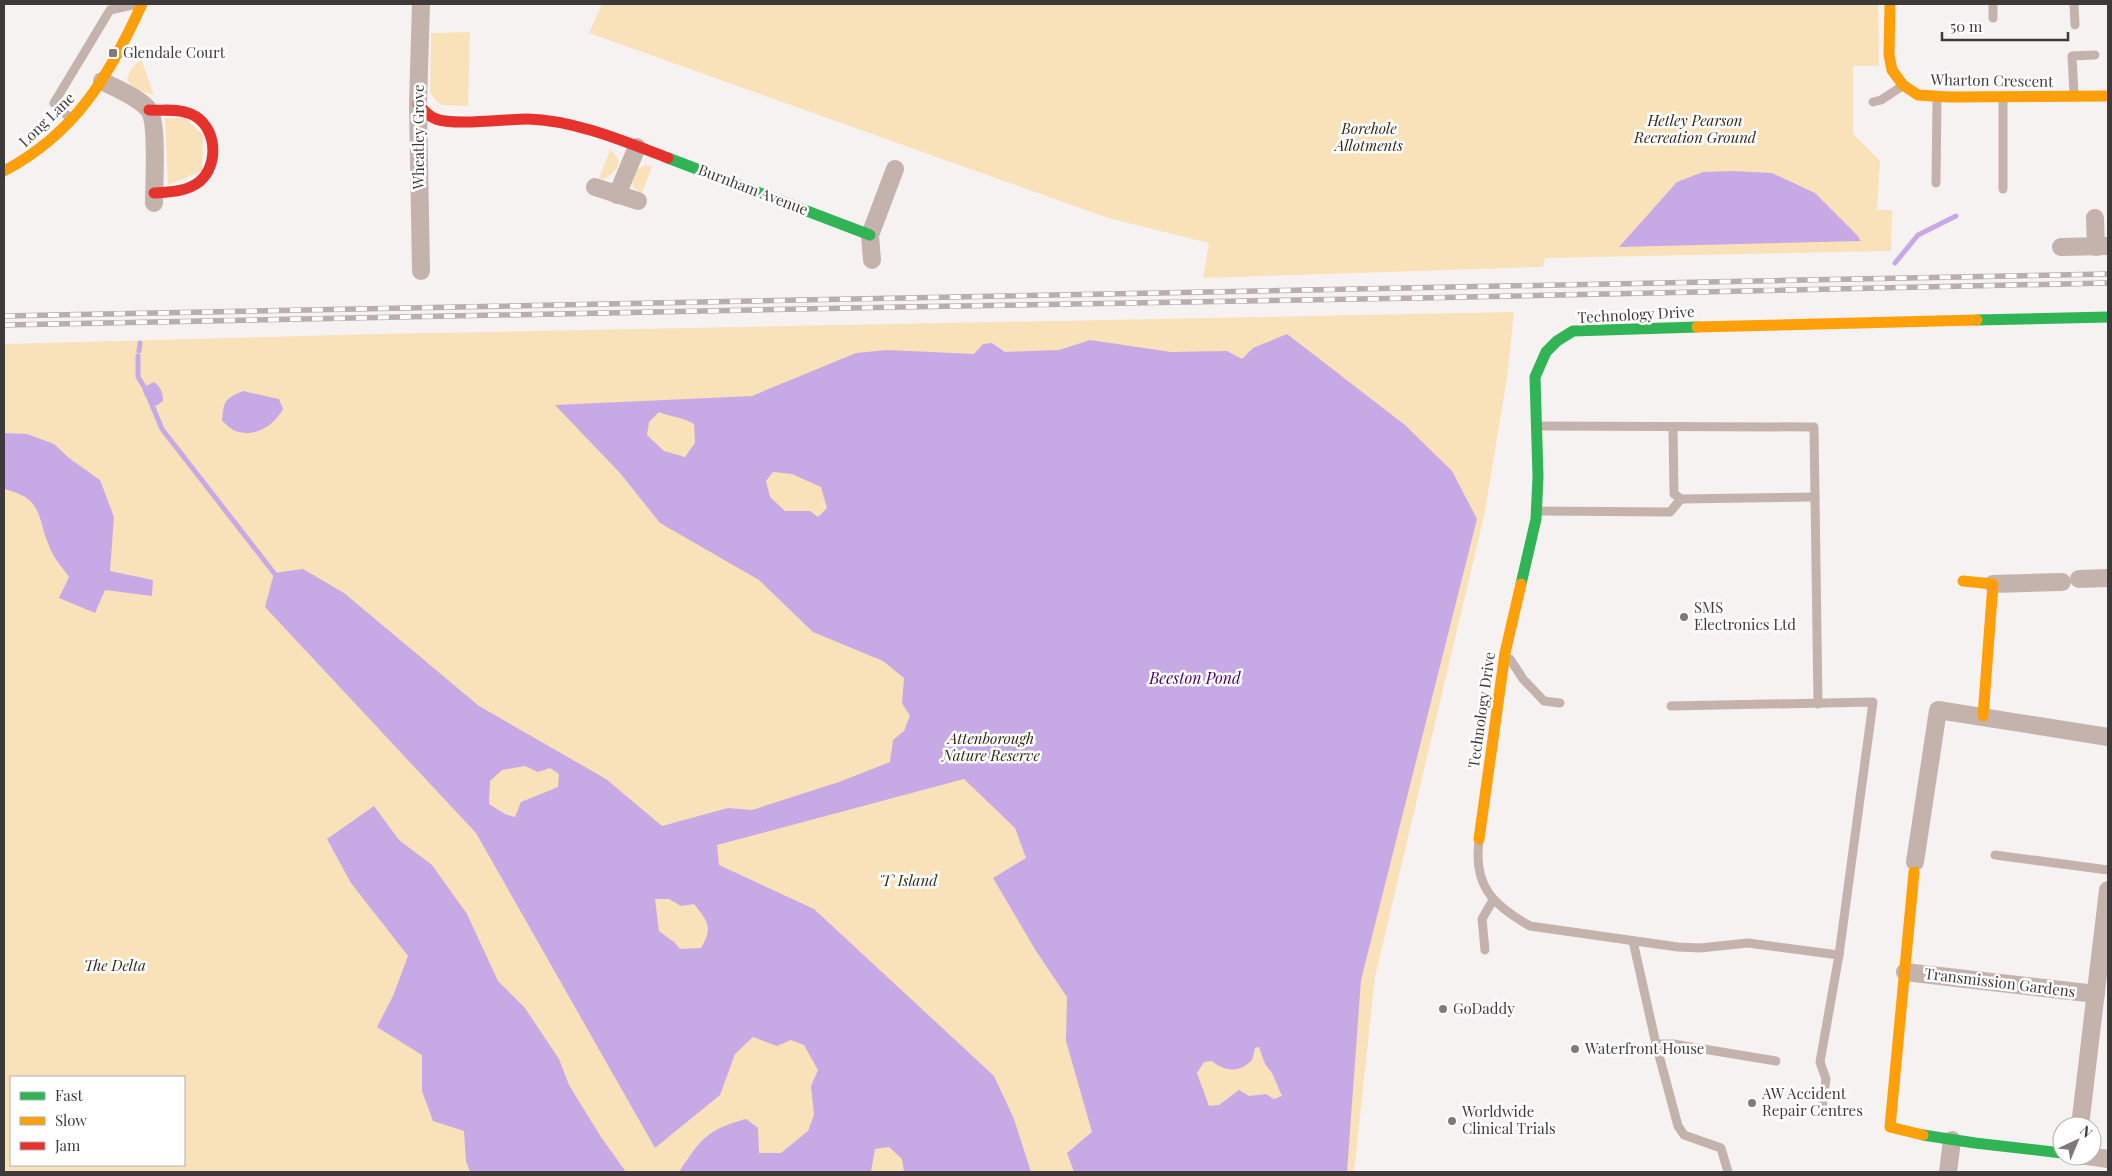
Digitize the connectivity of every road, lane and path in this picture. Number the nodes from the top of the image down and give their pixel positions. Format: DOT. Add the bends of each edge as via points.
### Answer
graph roads {
  1 [pos="141,4"];
  2 [pos="421,4"];
  3 [pos="1890,4"];
  4 [pos="1993,4"];
  5 [pos="2074,4"];
  6 [pos="1993,18"];
  7 [pos="2074,25"];
  8 [pos="2095,55"];
  9 [pos="102,81"];
  10 [pos="1903,85"];
  11 [pos="2108,96"];
  12 [pos="1937,97"];
  13 [pos="2074,97"];
  14 [pos="2003,98"];
  15 [pos="1873,102"];
  16 [pos="418,104"];
  17 [pos="149,110"];
  18 [pos="72,119"];
  19 [pos="637,147"];
  20 [pos="895,169"];
  21 [pos="4,171"];
  22 [pos="1936,183"];
  23 [pos="595,187"];
  24 [pos="2003,189"];
  25 [pos="617,195"];
  26 [pos="154,199"];
  27 [pos="638,201"];
  28 [pos="2094,218"];
  29 [pos="870,235"];
  30 [pos="2102,246"];
  31 [pos="2061,247"];
  32 [pos="872,260"];
  33 [pos="421,271"];
  34 [pos="2108,318"];
  35 [pos="1535,426"];
  36 [pos="1673,427"];
  37 [pos="1815,497"];
  38 [pos="1681,499"];
  39 [pos="1536,511"];
  40 [pos="2108,578"];
  41 [pos="2079,579"];
  42 [pos="1963,581"];
  43 [pos="2062,582"];
  44 [pos="1993,584"];
  45 [pos="1505,653"];
  46 [pos="1560,703"];
  47 [pos="1818,704"];
  48 [pos="1671,706"];
  49 [pos="1983,716"];
  50 [pos="2108,737"];
  51 [pos="1480,839"];
  52 [pos="1995,855"];
  53 [pos="1915,867"];
  54 [pos="2108,870"];
  55 [pos="2108,890"];
  56 [pos="1493,900"];
  57 [pos="2106,934"];
  58 [pos="1633,941"];
  59 [pos="1485,950"];
  60 [pos="1839,955"];
  61 [pos="1905,972"];
  62 [pos="2096,994"];
  63 [pos="1656,1044"];
  64 [pos="1776,1061"];
  65 [pos="1822,1108"];
  66 [pos="2081,1116"];
  67 [pos="1952,1140"];
  68 [pos="2052,1152"];
  69 [pos="1728,1172"];
  70 [pos="1948,1172"];
  1 -- 9 [label="street, Long Lane"];
  1 -- 18 [label="lane" via="110,10 59,94 54,103"];
  2 -- 16 [label="street, Wheatley Grove"];
  3 -- 10 [label="street" via="1889,55 1892,70"];
  4 -- 6 [label="lane"];
  5 -- 7 [label="lane"];
  8 -- 13 [label="lane" via="2072,56"];
  9 -- 17 [label="street"];
  9 -- 18 [label="street, Long Lane"];
  10 -- 12 [label="street, Wharton Crescent" via="1918,95"];
  10 -- 15 [label="lane"];
  11 -- 13 [label="street, Wharton Crescent"];
  12 -- 14 [label="street, Wharton Crescent"];
  12 -- 22 [label="lane"];
  13 -- 14 [label="street, Wharton Crescent"];
  14 -- 24 [label="lane"];
  16 -- 19 [label="street, Burnham Avenue" via="426,114 436,119 544,120 581,128"];
  16 -- 33 [label="street, Wheatley Grove"];
  17 -- 26 [label="street" via="154,128"];
  17 -- 26 [label="street" via="173,110 196,116 204,123 214,152 210,167 199,182"];
  18 -- 21 [label="street, Long Lane" via="30,158"];
  19 -- 25 [label="street"];
  19 -- 29 [label="street, Burnham Avenue"];
  20 -- 29 [label="street"];
  23 -- 25 [label="street"];
  25 -- 27 [label="street"];
  28 -- 30 [label="street"];
  29 -- 32 [label="street"];
  30 -- 31 [label="street"];
  34 -- 35 [label="street, Technology Drive" via="1573,331 1556,340 1540,363 1535,377"];
  35 -- 36 [label="lane"];
  35 -- 39 [label="street, Technology Drive"];
  36 -- 37 [label="lane" via="1814,428"];
  36 -- 38 [label="lane" via="1674,494"];
  37 -- 38 [label="lane"];
  37 -- 47 [label="lane"];
  38 -- 39 [label="lane" via="1670,512"];
  39 -- 45 [label="street, Technology Drive"];
  40 -- 41 [label="street"];
  42 -- 44 [label="street"];
  43 -- 44 [label="street"];
  44 -- 49 [label="street"];
  45 -- 46 [label="lane" via="1544,701"];
  45 -- 51 [label="street, Technology Drive"];
  47 -- 48 [label="lane"];
  47 -- 60 [label="lane" via="1873,702"];
  49 -- 50 [label="street"];
  49 -- 53 [label="street" via="1938,710"];
  51 -- 56 [label="lane" via="1477,858 1480,876"];
  52 -- 54 [label="lane"];
  53 -- 61 [label="street, Transmission Gardens"];
  55 -- 57 [label="street"];
  56 -- 58 [label="lane" via="1530,926"];
  56 -- 59 [label="lane" via="1482,919"];
  57 -- 62 [label="street"];
  58 -- 60 [label="lane" via="1700,948 1748,943"];
  58 -- 63 [label="lane"];
  60 -- 65 [label="lane" via="1820,1062 1826,1079"];
  61 -- 62 [label="street, Transmission Gardens"];
  61 -- 67 [label="street, Transmission Gardens" via="1890,1127"];
  62 -- 66 [label="street"];
  63 -- 64 [label="lane"];
  63 -- 69 [label="lane" via="1678,1126 1684,1135 1721,1148"];
  67 -- 68 [label="street"];
  67 -- 70 [label="street"];
}
